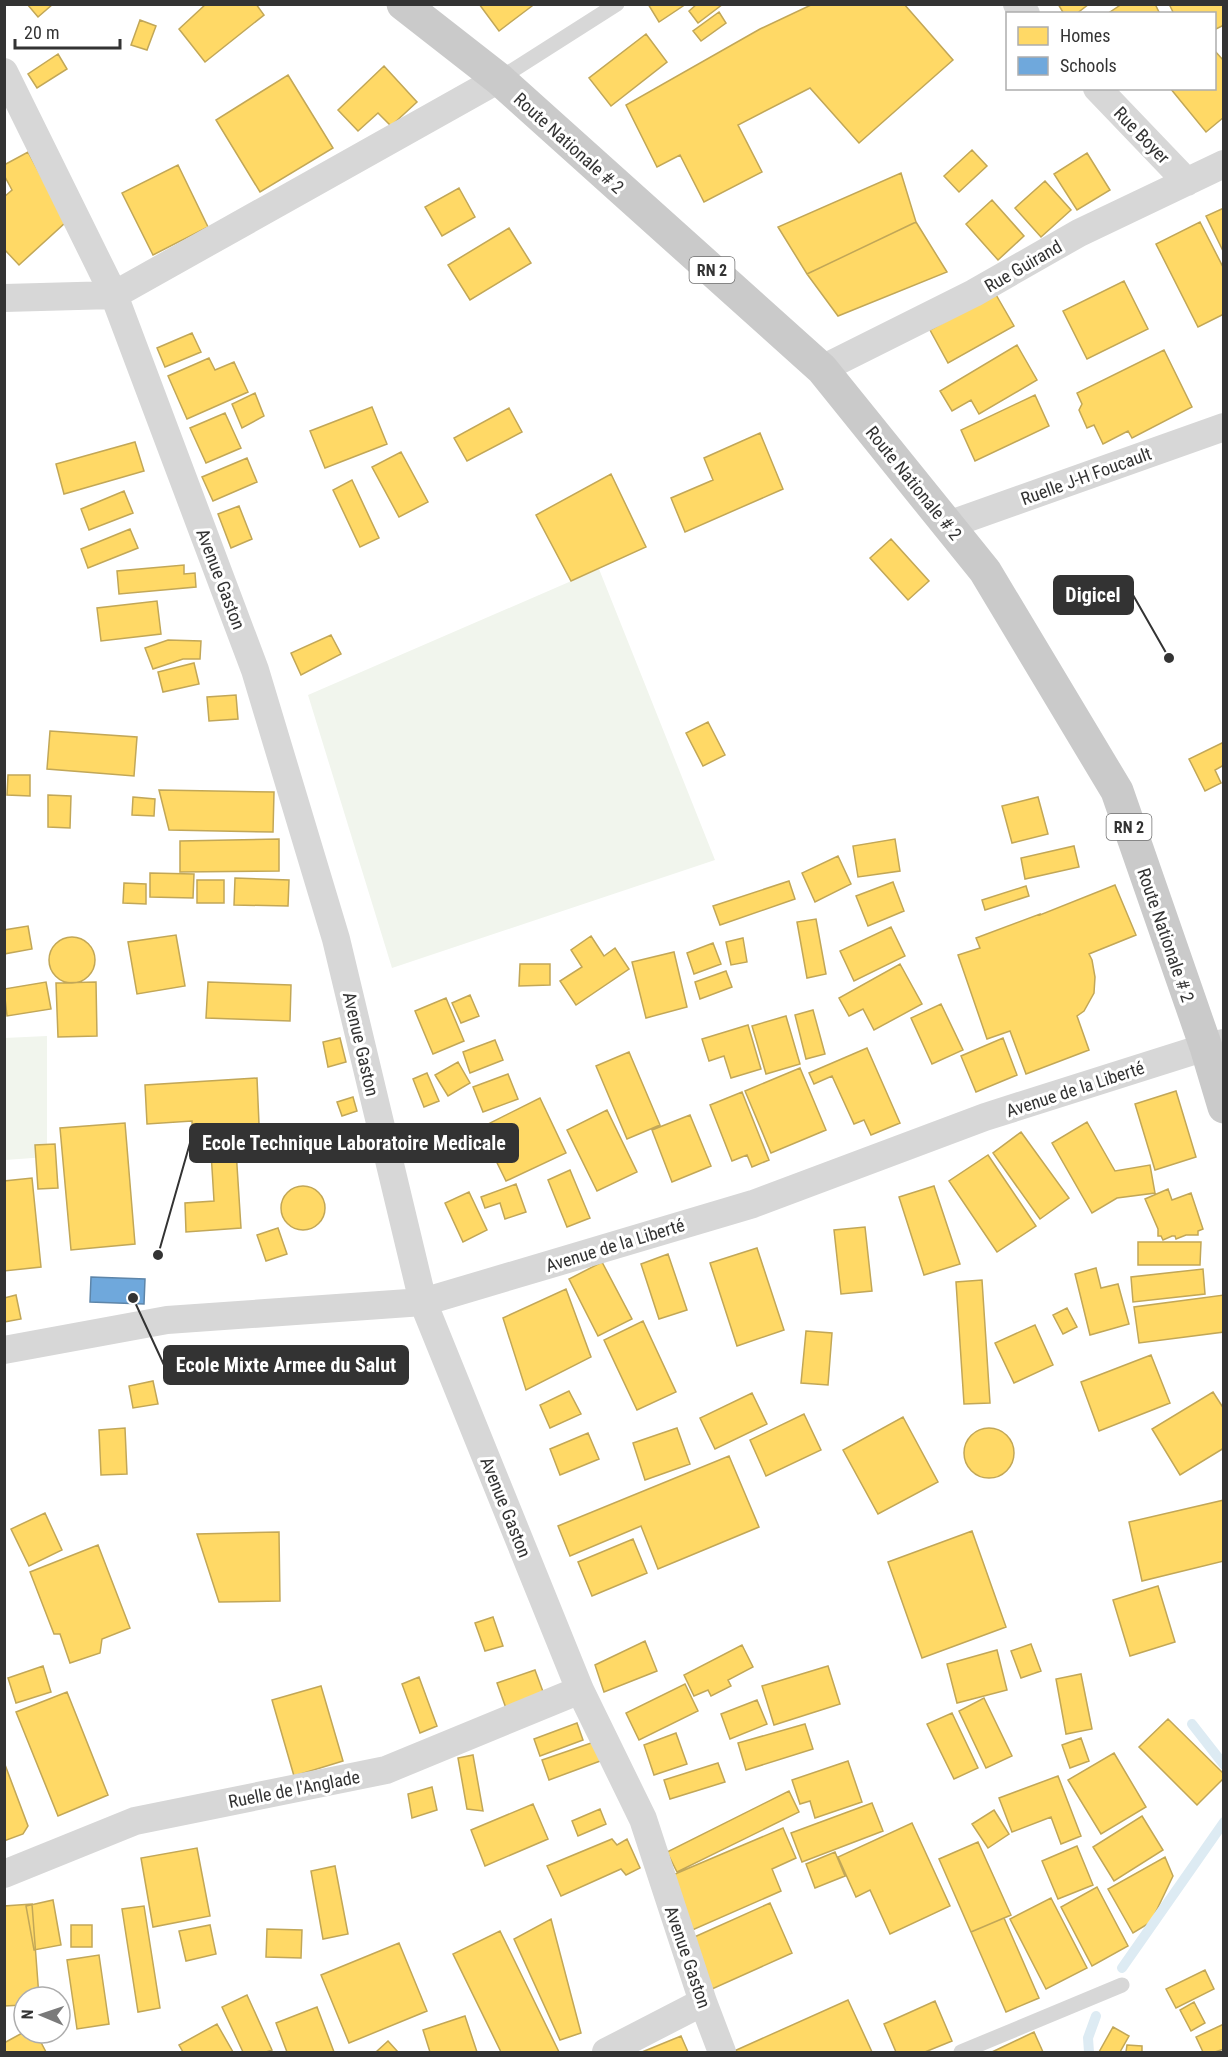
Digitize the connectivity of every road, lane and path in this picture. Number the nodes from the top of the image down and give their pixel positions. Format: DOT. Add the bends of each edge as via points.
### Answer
graph roads {
  1 [pos="403,4"];
  2 [pos="617,4"];
  3 [pos="4,72"];
  4 [pos="499,79"];
  5 [pos="1099,90"];
  6 [pos="1224,164"];
  7 [pos="1187,182"];
  8 [pos="114,296"];
  9 [pos="4,298"];
  10 [pos="822,369"];
  11 [pos="1224,427"];
  12 [pos="948,525"];
  13 [pos="1215,1045"];
  14 [pos="1224,1107"];
  15 [pos="423,1302"];
  16 [pos="4,1350"];
  17 [pos="580,1690"];
  18 [pos="4,1874"];
  19 [pos="1122,1985"];
  20 [pos="703,2002"];
  21 [pos="606,2052"];
  22 [pos="722,2052"];
  23 [pos="961,2052"];
  1 -- 4 [label="main road, Route Nationale # 2 / RN 2"];
  2 -- 4 [label="lane"];
  3 -- 8 [label="street, Avenue Gaston"];
  4 -- 8 [label="street"];
  4 -- 10 [label="main road, Route Nationale # 2 / RN 2"];
  5 -- 7 [label="street, Rue Boyer"];
  6 -- 7 [label="street, Rue Guirand"];
  7 -- 10 [label="street, Rue Guirand" via="1079,233 974,293"];
  8 -- 9 [label="street"];
  8 -- 15 [label="street, Avenue Gaston" via="255,670 336,939"];
  10 -- 12 [label="main road, Route Nationale # 2 / RN 2"];
  11 -- 12 [label="street, Ruelle J-H Foucault"];
  12 -- 13 [label="main road, Route Nationale # 2 / RN 2" via="984,571 1117,791"];
  13 -- 14 [label="main road, Route Nationale # 2 / RN 2"];
  13 -- 15 [label="street, Avenue de la Liberté" via="985,1117 753,1204"];
  15 -- 16 [label="street, Avenue de la Liberté" via="167,1320"];
  15 -- 17 [label="street, Avenue Gaston"];
  17 -- 18 [label="street, Ruelle de l'Anglade" via="386,1770 135,1821"];
  17 -- 20 [label="street, Avenue Gaston" via="643,1820"];
  19 -- 23 [label="lane"];
  20 -- 21 [label="street"];
  20 -- 22 [label="street, Avenue Gaston"];
}
